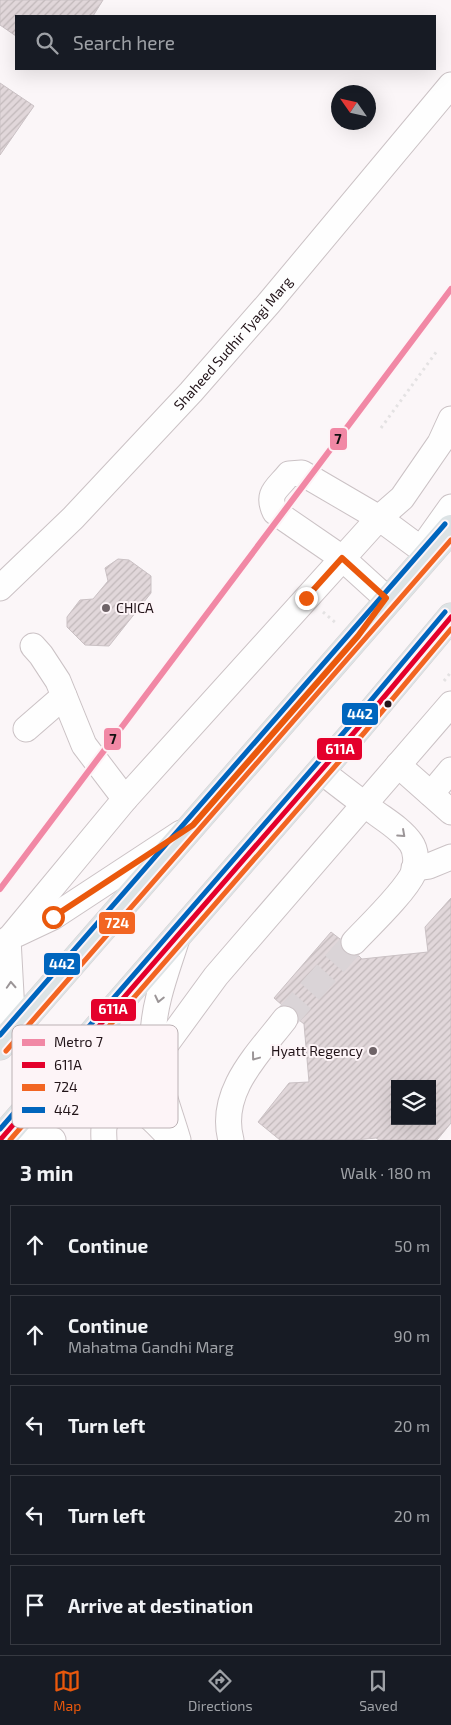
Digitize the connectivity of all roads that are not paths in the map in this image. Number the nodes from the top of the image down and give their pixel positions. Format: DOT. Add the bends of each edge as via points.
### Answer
graph roads {
  1 [pos="451,85"];
  2 [pos="451,419"];
  3 [pos="451,508"];
  4 [pos="379,518"];
  5 [pos="451,529"];
  6 [pos="421,549"];
  7 [pos="342,558"];
  8 [pos="0,588"];
  9 [pos="386,598"];
  10 [pos="451,617"];
  11 [pos="451,630"];
  12 [pos="358,636"];
  13 [pos="33,646"];
  14 [pos="403,673"];
  15 [pos="64,696"];
  16 [pos="451,704"];
  17 [pos="26,729"];
  18 [pos="398,765"];
  19 [pos="451,770"];
  20 [pos="320,771"];
  21 [pos="431,794"];
  22 [pos="126,799"];
  23 [pos="364,804"];
  24 [pos="451,812"];
  25 [pos="193,825"];
  26 [pos="451,857"];
  27 [pos="414,868"];
  28 [pos="178,936"];
  29 [pos="3,941"];
  30 [pos="354,942"];
  31 [pos="284,1019"];
  32 [pos="19,1025"];
  33 [pos="100,1025"];
  34 [pos="155,1025"];
  35 [pos="178,1028"];
  36 [pos="7,1039"];
  37 [pos="12,1127"];
  38 [pos="160,1128"];
  39 [pos="174,1128"];
  40 [pos="2,1138"];
  41 [pos="53,1140"];
  42 [pos="172,1140"];
  43 [pos="178,1140"];
  44 [pos="231,1140"];
  1 -- 8 [label="street, Shaheed Sudhir Tyagi Marg" via="191,392 73,518"];
  2 -- 4 [label="street" via="440,443 402,498"];
  3 -- 6 [label="street"];
  4 -- 6 [label="street"];
  4 -- 7 [label="street"];
  4 -- 7 [label="street" via="302,473 289,474 271,496 275,512"];
  5 -- 12 [label="main road"];
  6 -- 9 [label="street"];
  7 -- 9 [label="street"];
  7 -- 22 [label="street"];
  9 -- 12 [label="street"];
  10 -- 14 [label="main road"];
  11 -- 14 [label="street"];
  12 -- 25 [label="main road"];
  13 -- 15 [label="street" via="54,675"];
  14 -- 20 [label="main road"];
  15 -- 17 [label="street"];
  15 -- 22 [label="street" via="84,745"];
  16 -- 18 [label="street"];
  18 -- 21 [label="street"];
  18 -- 23 [label="street"];
  19 -- 21 [label="street"];
  20 -- 23 [label="street"];
  20 -- 28 [label="main road"];
  21 -- 24 [label="street"];
  22 -- 29 [label="street"];
  23 -- 27 [label="street, one-way" via="410,841 414,848"];
  23 -- 35 [label="street" via="216,976"];
  25 -- 29 [label="street" via="53,917"];
  25 -- 32 [label="main road"];
  26 -- 27 [label="street"];
  27 -- 30 [label="street" via="398,894"];
  28 -- 33 [label="main road"];
  28 -- 34 [label="street, one-way" via="158,1000"];
  36 -- 29 [label="street, one-way"];
  31 -- 44 [label="street, one-way" via="250,1063 233,1094 228,1107"];
  37 -- 40 [label="main road"];
  38 -- 42 [label="street"];
  39 -- 43 [label="street"];
  40 -- 41 [label="street" via="38,1136"];
}
